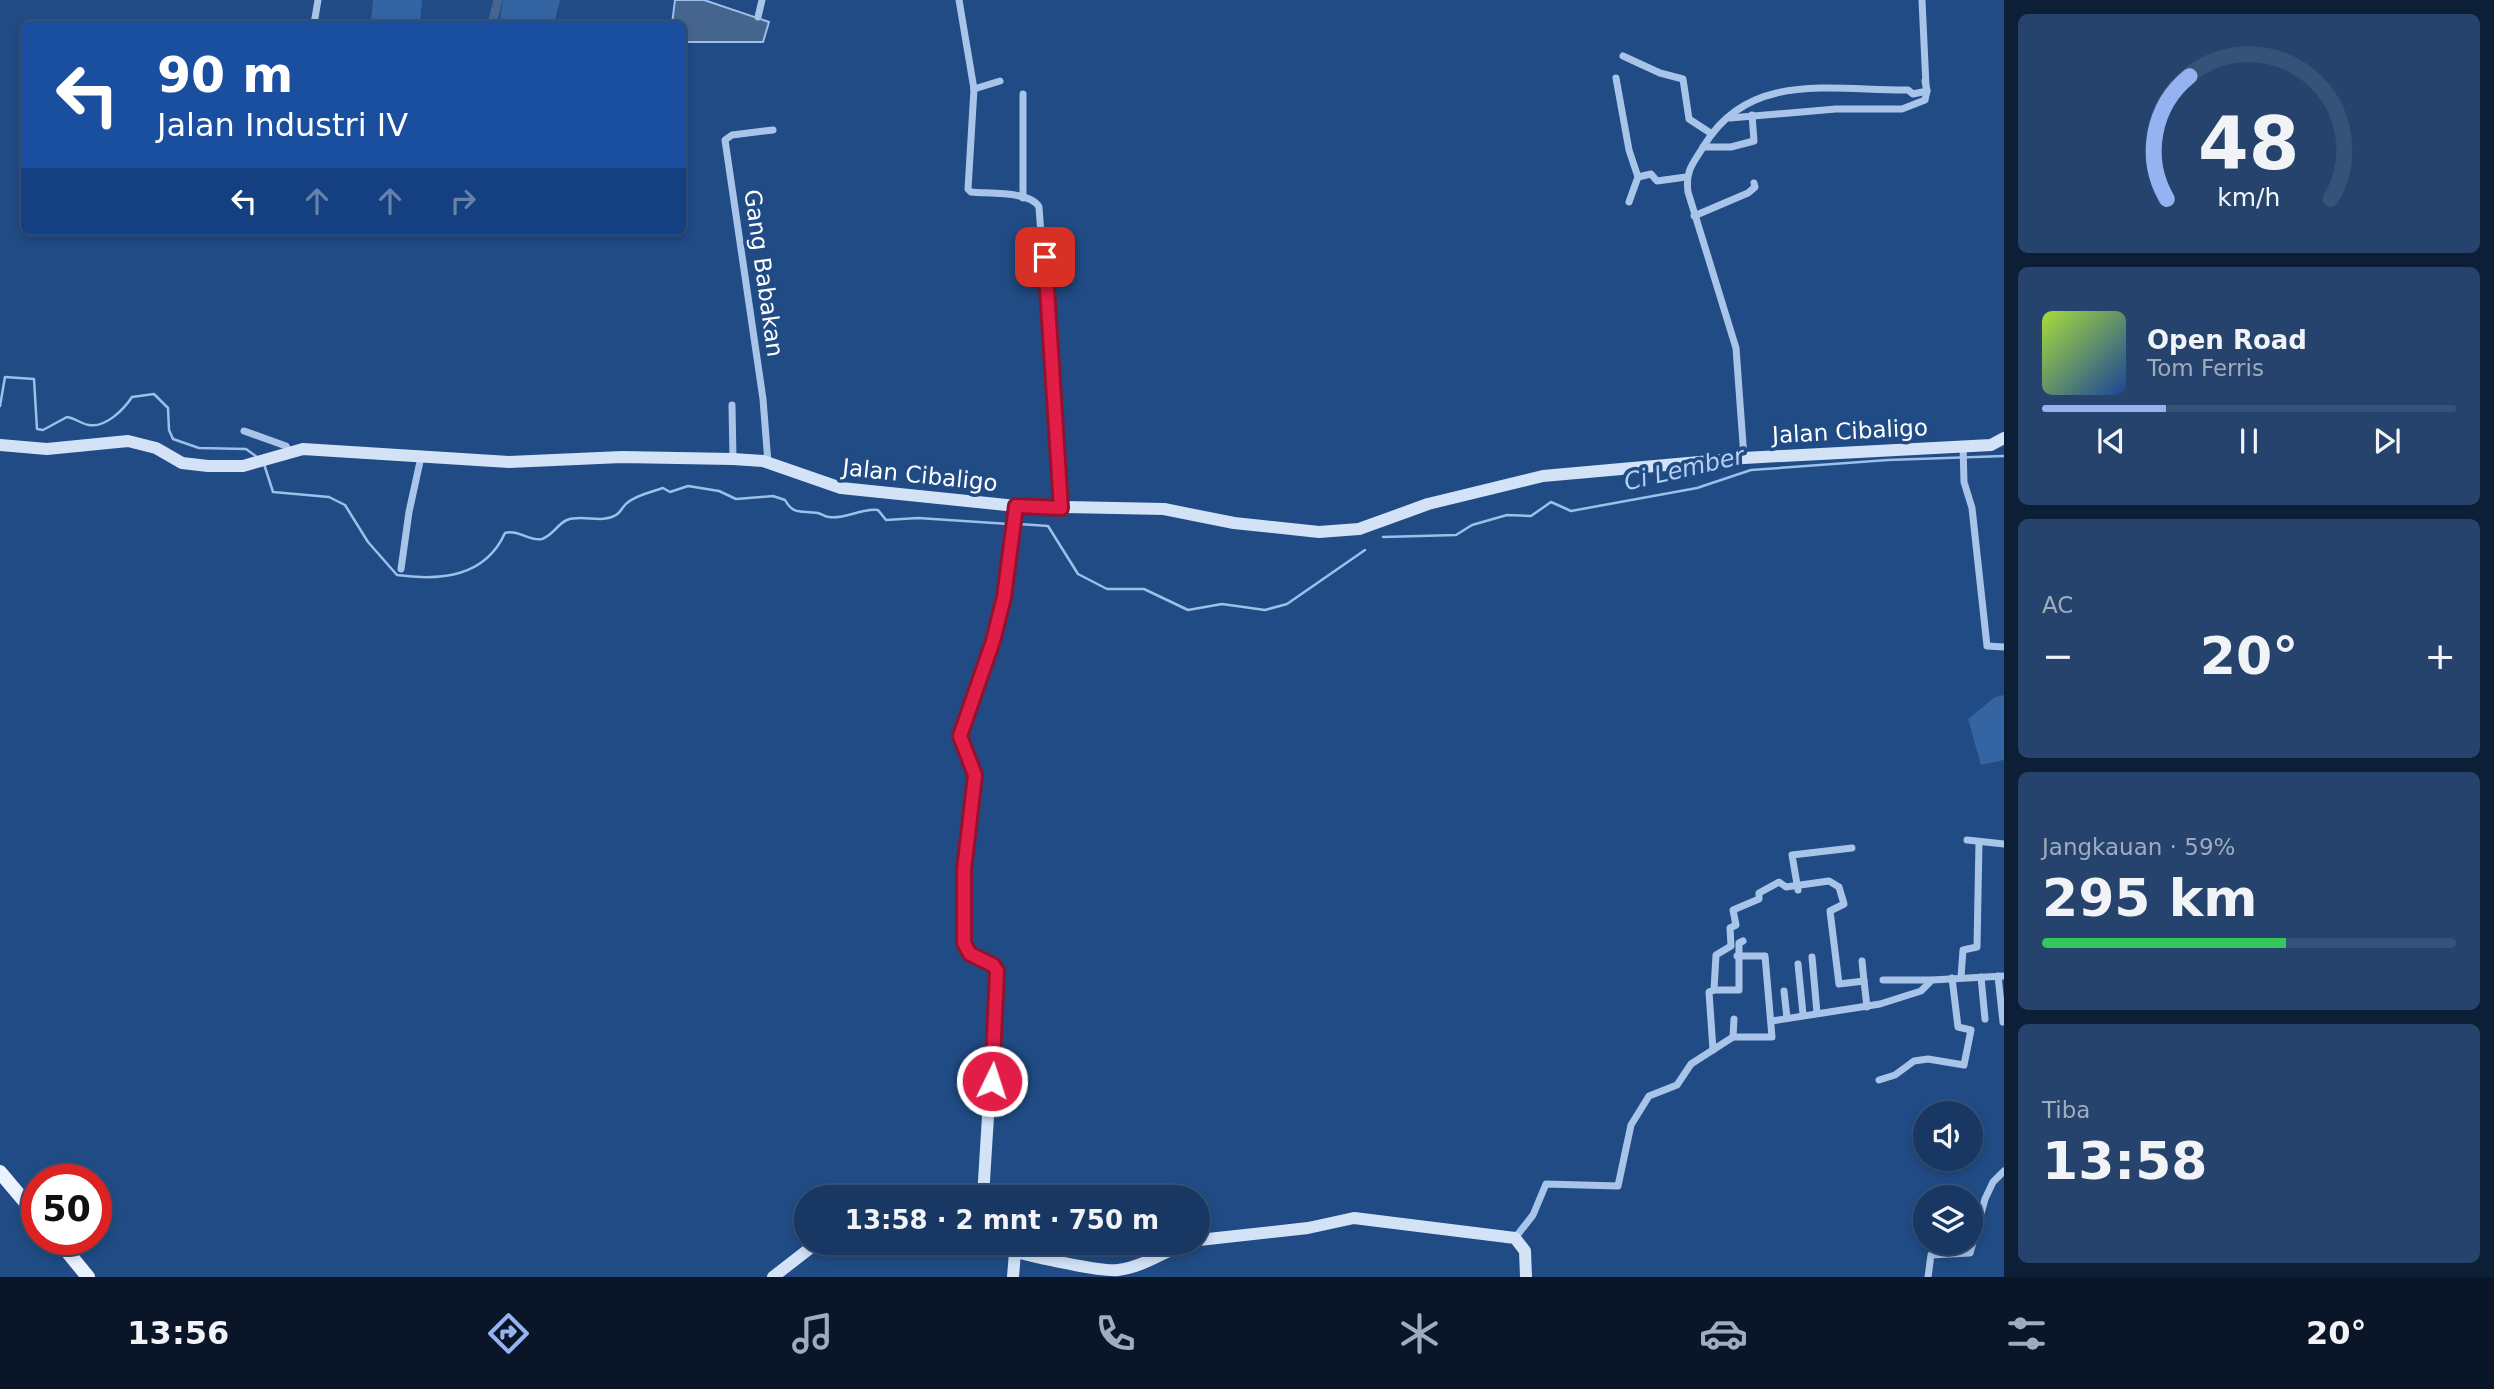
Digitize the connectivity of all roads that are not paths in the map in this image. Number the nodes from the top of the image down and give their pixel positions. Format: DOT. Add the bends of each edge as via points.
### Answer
graph roads {
  1 [pos="317,0"];
  2 [pos="762,0"];
  3 [pos="959,0"];
  4 [pos="1922,0"];
  5 [pos="758,17"];
  6 [pos="314,21"];
  7 [pos="1623,55"];
  8 [pos="1616,78"];
  9 [pos="1000,81"];
  10 [pos="1926,86"];
  11 [pos="974,89"];
  12 [pos="1023,94"];
  13 [pos="1753,100"];
  14 [pos="1755,115"];
  15 [pos="1729,118"];
  16 [pos="773,130"];
  17 [pos="1712,134"];
  18 [pos="1703,147"];
  19 [pos="1638,177"];
  20 [pos="1686,177"];
  21 [pos="1754,183"];
  22 [pos="1023,198"];
  23 [pos="1629,202"];
  24 [pos="1694,216"];
  25 [pos="732,405"];
  26 [pos="244,431"];
  27 [pos="2004,438"];
  28 [pos="0,445"];
  29 [pos="289,451"];
  30 [pos="1963,451"];
  31 [pos="421,457"];
  32 [pos="1744,458"];
  33 [pos="733,459"];
  34 [pos="768,463"];
  35 [pos="1016,506"];
  36 [pos="1061,508"];
  37 [pos="401,569"];
  38 [pos="2004,647"];
  39 [pos="1967,840"];
  40 [pos="1979,842"];
  41 [pos="2004,844"];
  42 [pos="1852,848"];
  43 [pos="1798,888"];
  44 [pos="1743,940"];
  45 [pos="1737,956"];
  46 [pos="1812,957"];
  47 [pos="1862,961"];
  48 [pos="1798,964"];
  49 [pos="2001,976"];
  50 [pos="1961,977"];
  51 [pos="1981,977"];
  52 [pos="1952,978"];
  53 [pos="1883,980"];
  54 [pos="1932,980"];
  55 [pos="1864,981"];
  56 [pos="1714,990"];
  57 [pos="1784,991"];
  58 [pos="1867,1007"];
  59 [pos="1817,1013"];
  60 [pos="1803,1014"];
  61 [pos="1787,1018"];
  62 [pos="1734,1019"];
  63 [pos="1985,1019"];
  64 [pos="1772,1021"];
  65 [pos="2003,1022"];
  66 [pos="1733,1037"];
  67 [pos="1713,1050"];
  68 [pos="1878,1080"];
  69 [pos="2004,1171"];
  70 [pos="0,1172"];
  71 [pos="985,1185"];
  72 [pos="21,1197"];
  73 [pos="1515,1238"];
  74 [pos="1210,1239"];
  75 [pos="70,1255"];
  76 [pos="801,1255"];
  77 [pos="1015,1255"];
  78 [pos="1031,1255"];
  79 [pos="1160,1255"];
  80 [pos="88,1277"];
  81 [pos="773,1277"];
  82 [pos="1013,1277"];
  83 [pos="1526,1277"];
  84 [pos="1928,1277"];
  1 -- 6 [label="street"];
  2 -- 5 [label="street"];
  3 -- 11 [label="street"];
  4 -- 10 [label="street"];
  7 -- 17 [label="street" via="1651,70 1683,79 1689,119"];
  8 -- 19 [label="street"];
  9 -- 11 [label="street"];
  10 -- 13 [label="street" via="1913,94 1908,90 1790,89"];
  10 -- 14 [label="street" via="1925,100 1911,108"];
  11 -- 22 [label="street" via="968,189"];
  12 -- 22 [label="street"];
  13 -- 14 [label="street"];
  13 -- 15 [label="street"];
  14 -- 15 [label="street"];
  14 -- 18 [label="street" via="1754,141"];
  15 -- 17 [label="street"];
  16 -- 34 [label="street, Gang Babakan" via="727,136 725,140"];
  17 -- 18 [label="street"];
  18 -- 20 [label="street"];
  19 -- 20 [label="street" via="1651,174 1657,181"];
  19 -- 23 [label="street"];
  20 -- 24 [label="street"];
  21 -- 24 [label="street" via="1748,193"];
  22 -- 36 [label="street" via="1038,204 1043,237"];
  24 -- 32 [label="street" via="1736,348"];
  25 -- 33 [label="street"];
  26 -- 29 [label="street"];
  27 -- 30 [label="main road, Jalan Cibaligo"];
  28 -- 29 [label="main road, Jalan Cibaligo" via="60,449 128,441 156,448 182,463 208,466 243,466"];
  29 -- 31 [label="main road, Jalan Cibaligo"];
  30 -- 32 [label="main road, Jalan Cibaligo"];
  30 -- 38 [label="street" via="1987,646"];
  31 -- 33 [label="main road, Jalan Cibaligo"];
  31 -- 37 [label="street"];
  32 -- 36 [label="main road, Jalan Cibaligo" via="1543,476 1339,531 1234,523 1164,509"];
  33 -- 34 [label="main road, Jalan Cibaligo"];
  34 -- 35 [label="main road, Jalan Cibaligo" via="841,488"];
  35 -- 36 [label="main road, Jalan Cibaligo"];
  35 -- 71 [label="main road" via="1004,597 960,736 975,775 964,870 964,943 970,954 997,971"];
  39 -- 40 [label="street"];
  40 -- 41 [label="street"];
  40 -- 50 [label="street" via="1977,947 1962,950"];
  42 -- 43 [label="street" via="1792,855"];
  43 -- 55 [label="street" via="1829,881 1839,887 1844,904 1829,911 1839,984"];
  43 -- 56 [label="street" via="1776,883 1759,892 1759,899 1734,909 1736,925 1730,928 1730,948 1716,955"];
  44 -- 45 [label="street"];
  45 -- 56 [label="street" via="1739,990"];
  45 -- 64 [label="street" via="1765,956"];
  46 -- 59 [label="street"];
  47 -- 55 [label="street"];
  48 -- 60 [label="street"];
  49 -- 51 [label="street"];
  49 -- 65 [label="street"];
  50 -- 51 [label="street"];
  50 -- 52 [label="street"];
  51 -- 63 [label="street"];
  52 -- 54 [label="street"];
  52 -- 68 [label="street" via="1958,1027 1971,1030 1964,1065 1914,1061 1895,1076"];
  53 -- 54 [label="street"];
  54 -- 58 [label="street" via="1920,991"];
  55 -- 58 [label="street"];
  56 -- 67 [label="street" via="1709,992"];
  57 -- 61 [label="street"];
  58 -- 59 [label="street"];
  59 -- 60 [label="street"];
  60 -- 61 [label="street"];
  61 -- 64 [label="street"];
  62 -- 66 [label="street"];
  64 -- 66 [label="street" via="1772,1037"];
  66 -- 67 [label="street"];
  67 -- 73 [label="street" via="1691,1064 1682,1078 1649,1096 1636,1114 1618,1186 1546,1184 1533,1215"];
  69 -- 84 [label="street" via="1985,1199 1970,1253 1931,1255"];
  70 -- 72 [label="main road"];
  73 -- 74 [label="main road" via="1354,1218"];
  73 -- 83 [label="main road" via="1525,1251"];
  75 -- 80 [label="main road"];
  76 -- 81 [label="main road"];
  77 -- 82 [label="main road"];
  78 -- 79 [label="main road" via="1115,1271"];
}
